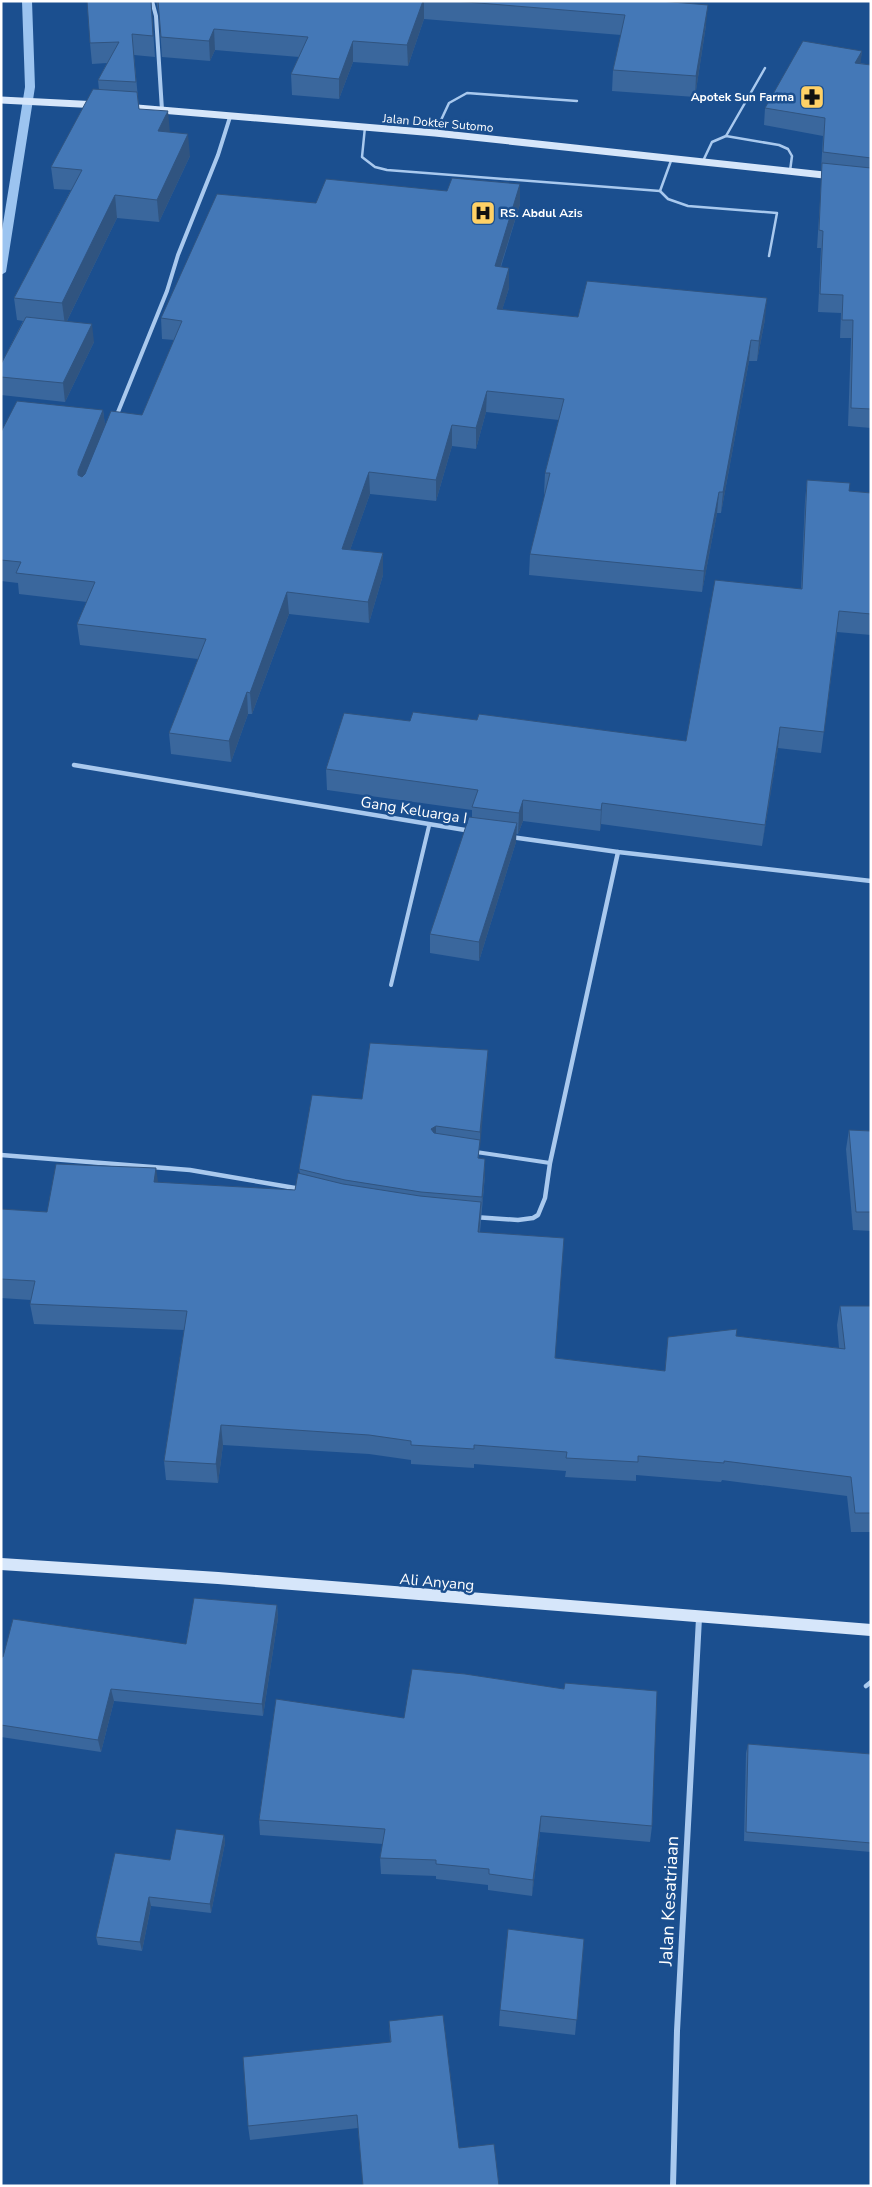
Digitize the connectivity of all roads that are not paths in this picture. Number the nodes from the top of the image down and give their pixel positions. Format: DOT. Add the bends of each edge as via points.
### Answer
graph roads {
  1 [pos="152,1"];
  2 [pos="765,68"];
  3 [pos="2,100"];
  4 [pos="576,101"];
  5 [pos="106,106"];
  6 [pos="115,107"];
  7 [pos="162,110"];
  8 [pos="230,117"];
  9 [pos="365,127"];
  10 [pos="435,133"];
  11 [pos="726,136"];
  12 [pos="672,158"];
  13 [pos="703,161"];
  14 [pos="790,171"];
  15 [pos="844,178"];
  16 [pos="660,191"];
  17 [pos="770,256"];
  18 [pos="114,420"];
  19 [pos="74,765"];
  20 [pos="429,826"];
  21 [pos="476,832"];
  22 [pos="505,836"];
  23 [pos="618,852"];
  24 [pos="871,881"];
  25 [pos="391,985"];
  26 [pos="473,1152"];
  27 [pos="1,1155"];
  28 [pos="550,1163"];
  29 [pos="308,1191"];
  30 [pos="464,1216"];
  31 [pos="1,1564"];
  32 [pos="699,1618"];
  33 [pos="871,1630"];
  34 [pos="673,2186"];
  1 -- 7 [label="street" via="156,16"];
  2 -- 11 [label="lane"];
  3 -- 5 [label="street"];
  4 -- 10 [label="lane" via="467,93 448,102"];
  6 -- 7 [label="street, Jalan Dokter Sutomo"];
  7 -- 8 [label="street, Jalan Dokter Sutomo"];
  8 -- 9 [label="street, Jalan Dokter Sutomo"];
  8 -- 18 [label="street" via="167,292"];
  9 -- 10 [label="street, Jalan Dokter Sutomo"];
  9 -- 16 [label="lane" via="362,157 375,167 387,170"];
  10 -- 12 [label="street, Jalan Dokter Sutomo"];
  11 -- 13 [label="lane" via="712,142"];
  11 -- 14 [label="lane" via="779,145 792,156"];
  12 -- 13 [label="street, Jalan Dokter Sutomo"];
  12 -- 16 [label="lane"];
  13 -- 14 [label="street, Jalan Dokter Sutomo"];
  14 -- 15 [label="street, Jalan Dokter Sutomo"];
  16 -- 17 [label="lane" via="668,199 688,206 777,213"];
  19 -- 20 [label="street, Gang Keluarga I"];
  20 -- 21 [label="street, Gang Keluarga I"];
  20 -- 25 [label="lane"];
  22 -- 23 [label="street"];
  23 -- 24 [label="street"];
  23 -- 28 [label="street"];
  26 -- 28 [label="lane"];
  27 -- 29 [label="street" via="167,1166 262,1180"];
  28 -- 30 [label="street" via="543,1206 538,1216 527,1222"];
  31 -- 32 [label="street, Ali Anyang"];
  32 -- 33 [label="street, Ali Anyang"];
  32 -- 34 [label="street, Jalan Kesatriaan" via="677,2031"];
}
